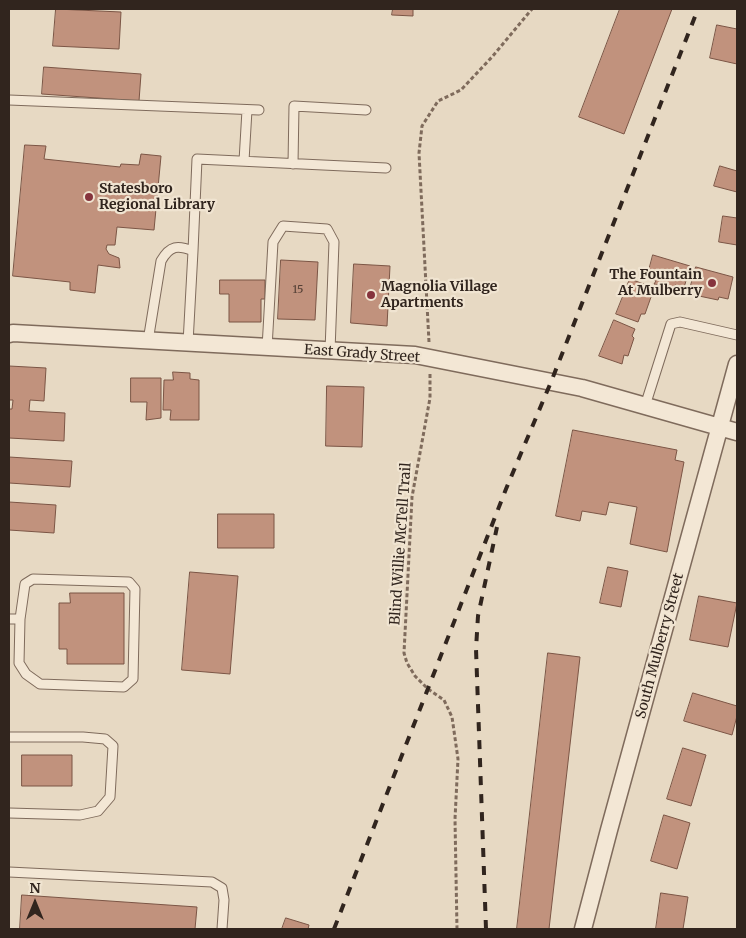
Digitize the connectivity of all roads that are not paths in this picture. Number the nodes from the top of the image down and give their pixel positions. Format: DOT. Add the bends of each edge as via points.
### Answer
graph roads {
  1 [pos="9,100"];
  2 [pos="247,110"];
  3 [pos="260,110"];
  4 [pos="366,110"];
  5 [pos="244,161"];
  6 [pos="293,164"];
  7 [pos="386,168"];
  8 [pos="193,252"];
  9 [pos="9,334"];
  10 [pos="737,335"];
  11 [pos="148,341"];
  12 [pos="188,343"];
  13 [pos="267,348"];
  14 [pos="330,351"];
  15 [pos="737,364"];
  16 [pos="645,406"];
  17 [pos="720,427"];
  18 [pos="737,432"];
  19 [pos="9,618"];
  20 [pos="20,619"];
  21 [pos="9,737"];
  22 [pos="9,813"];
  23 [pos="9,872"];
  24 [pos="222,929"];
  25 [pos="583,929"];
  1 -- 2 [label="lane"];
  2 -- 3 [label="lane"];
  2 -- 5 [label="lane"];
  4 -- 6 [label="lane" via="294,106"];
  5 -- 6 [label="lane"];
  5 -- 8 [label="lane" via="197,159"];
  6 -- 7 [label="lane"];
  8 -- 11 [label="lane" via="174,247 161,261"];
  8 -- 12 [label="lane"];
  9 -- 11 [label="street, East Grady Street"];
  10 -- 16 [label="lane" via="680,322 671,324"];
  11 -- 12 [label="street, East Grady Street"];
  12 -- 13 [label="street, East Grady Street"];
  13 -- 14 [label="street, East Grady Street"];
  13 -- 14 [label="lane" via="273,242 283,226 326,229 334,242"];
  14 -- 16 [label="street, East Grady Street" via="415,355 582,388"];
  15 -- 17 [label="street, South Mulberry Street"];
  16 -- 17 [label="street, East Grady Street"];
  17 -- 18 [label="street, East Grady Street"];
  17 -- 25 [label="street, South Mulberry Street"];
  19 -- 20 [label="lane"];
  20 -- 20 [label="lane" via="20,663 26,674 40,684 124,686 133,680 135,589 129,582 33,579 25,584"];
  21 -- 22 [label="lane" via="83,737 105,739 113,746 110,797 98,811 80,815"];
  23 -- 24 [label="lane" via="212,882 222,888"];
}
